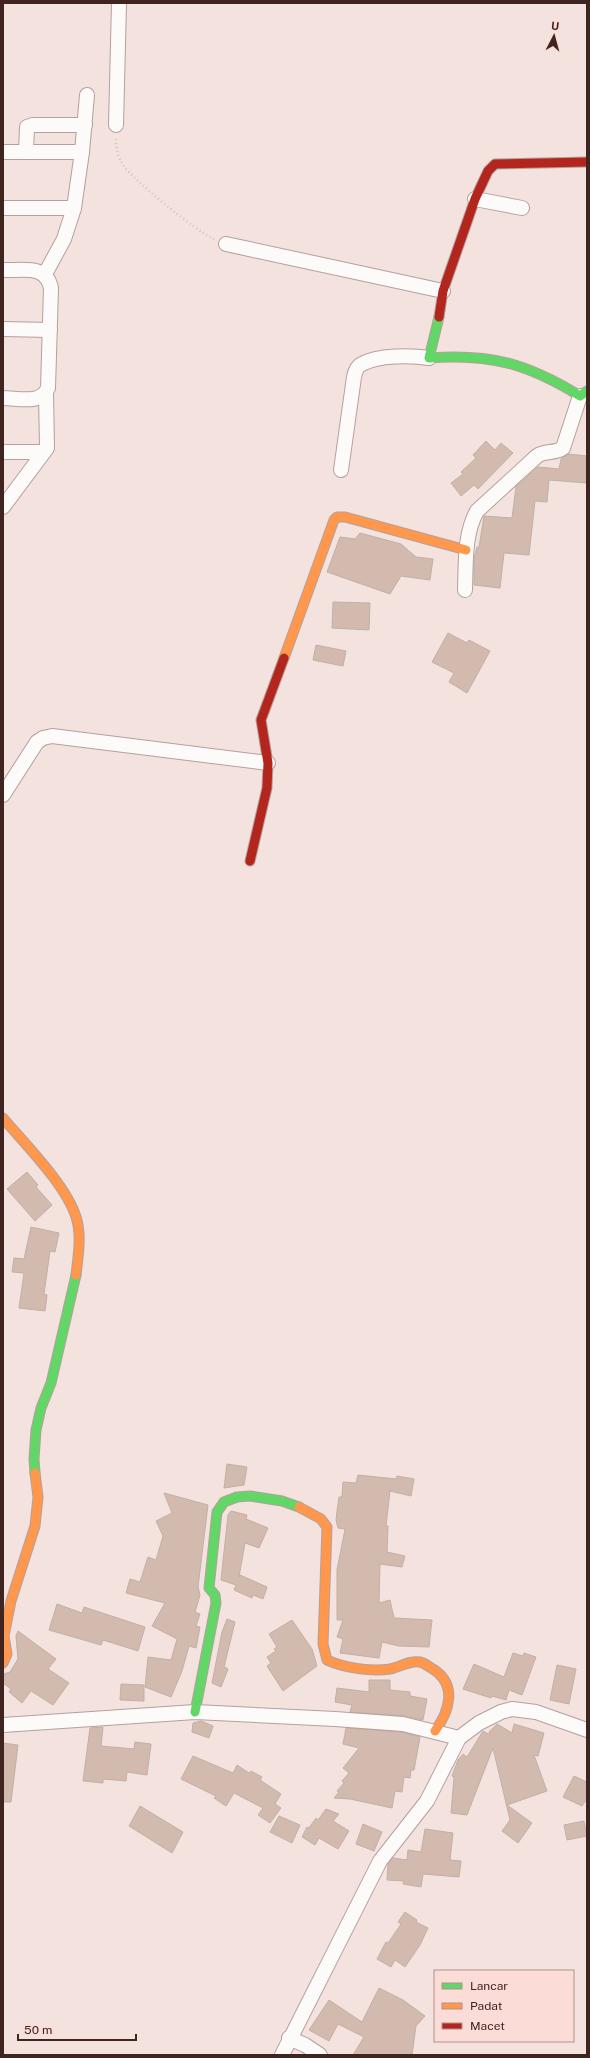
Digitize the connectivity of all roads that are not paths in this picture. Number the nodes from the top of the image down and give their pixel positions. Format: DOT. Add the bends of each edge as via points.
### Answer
graph roads {
  1 [pos="118,3"];
  2 [pos="87,95"];
  3 [pos="116,124"];
  4 [pos="85,125"];
  5 [pos="3,152"];
  6 [pos="26,152"];
  7 [pos="82,152"];
  8 [pos="587,162"];
  9 [pos="475,199"];
  10 [pos="3,208"];
  11 [pos="74,208"];
  12 [pos="522,208"];
  13 [pos="226,244"];
  14 [pos="3,270"];
  15 [pos="45,274"];
  16 [pos="443,291"];
  17 [pos="3,329"];
  18 [pos="50,330"];
  19 [pos="429,358"];
  20 [pos="46,393"];
  21 [pos="584,393"];
  22 [pos="3,398"];
  23 [pos="3,452"];
  24 [pos="44,452"];
  25 [pos="341,470"];
  26 [pos="3,507"];
  27 [pos="466,550"];
  28 [pos="465,590"];
  29 [pos="268,763"];
  30 [pos="3,795"];
  31 [pos="250,861"];
  32 [pos="3,1118"];
  33 [pos="3,1663"];
  34 [pos="194,1712"];
  35 [pos="3,1725"];
  36 [pos="587,1730"];
  37 [pos="435,1731"];
  38 [pos="459,1738"];
  39 [pos="289,2038"];
  40 [pos="282,2055"];
  41 [pos="320,2055"];
  1 -- 3 [label="street"];
  2 -- 4 [label="street"];
  4 -- 6 [label="street" via="27,127"];
  4 -- 7 [label="street"];
  5 -- 6 [label="street"];
  6 -- 7 [label="street"];
  7 -- 11 [label="street"];
  8 -- 9 [label="street" via="496,164 488,171"];
  9 -- 12 [label="street"];
  9 -- 16 [label="street"];
  10 -- 11 [label="street"];
  11 -- 15 [label="street" via="64,239"];
  13 -- 16 [label="street"];
  14 -- 15 [label="street" via="39,271"];
  15 -- 18 [label="street" via="51,288"];
  16 -- 19 [label="street"];
  17 -- 18 [label="street"];
  18 -- 20 [label="street" via="49,380"];
  19 -- 21 [label="street" via="469,356 524,366"];
  19 -- 25 [label="street" via="412,356 380,359 361,364 356,370"];
  20 -- 22 [label="street" via="38,399"];
  20 -- 24 [label="street" via="47,443"];
  21 -- 27 [label="street" via="563,448 555,452 542,452 478,511 473,518"];
  23 -- 24 [label="street"];
  24 -- 26 [label="street"];
  27 -- 28 [label="street"];
  27 -- 29 [label="street" via="345,517 337,517 334,520 260,720"];
  29 -- 30 [label="street" via="52,736 37,742"];
  29 -- 31 [label="street" via="265,806"];
  32 -- 33 [label="street" via="49,1172 67,1200 76,1217 79,1240 76,1276 51,1383 36,1430 34,1460 38,1496 35,1526 10,1600 4,1636 7,1654"];
  34 -- 35 [label="street"];
  34 -- 37 [label="street" via="403,1724"];
  34 -- 37 [label="street" via="216,1604 215,1595 209,1588 217,1512 221,1504 228,1499 249,1496 292,1505 318,1515 324,1521 327,1527 323,1644 328,1660 336,1664 386,1670 410,1662 426,1664 439,1674 449,1688 450,1695 446,1713"];
  36 -- 38 [label="street" via="536,1712 512,1709 479,1723"];
  37 -- 38 [label="street"];
  38 -- 39 [label="street" via="427,1801 380,1861"];
  39 -- 40 [label="street"];
  39 -- 41 [label="street"];
}
